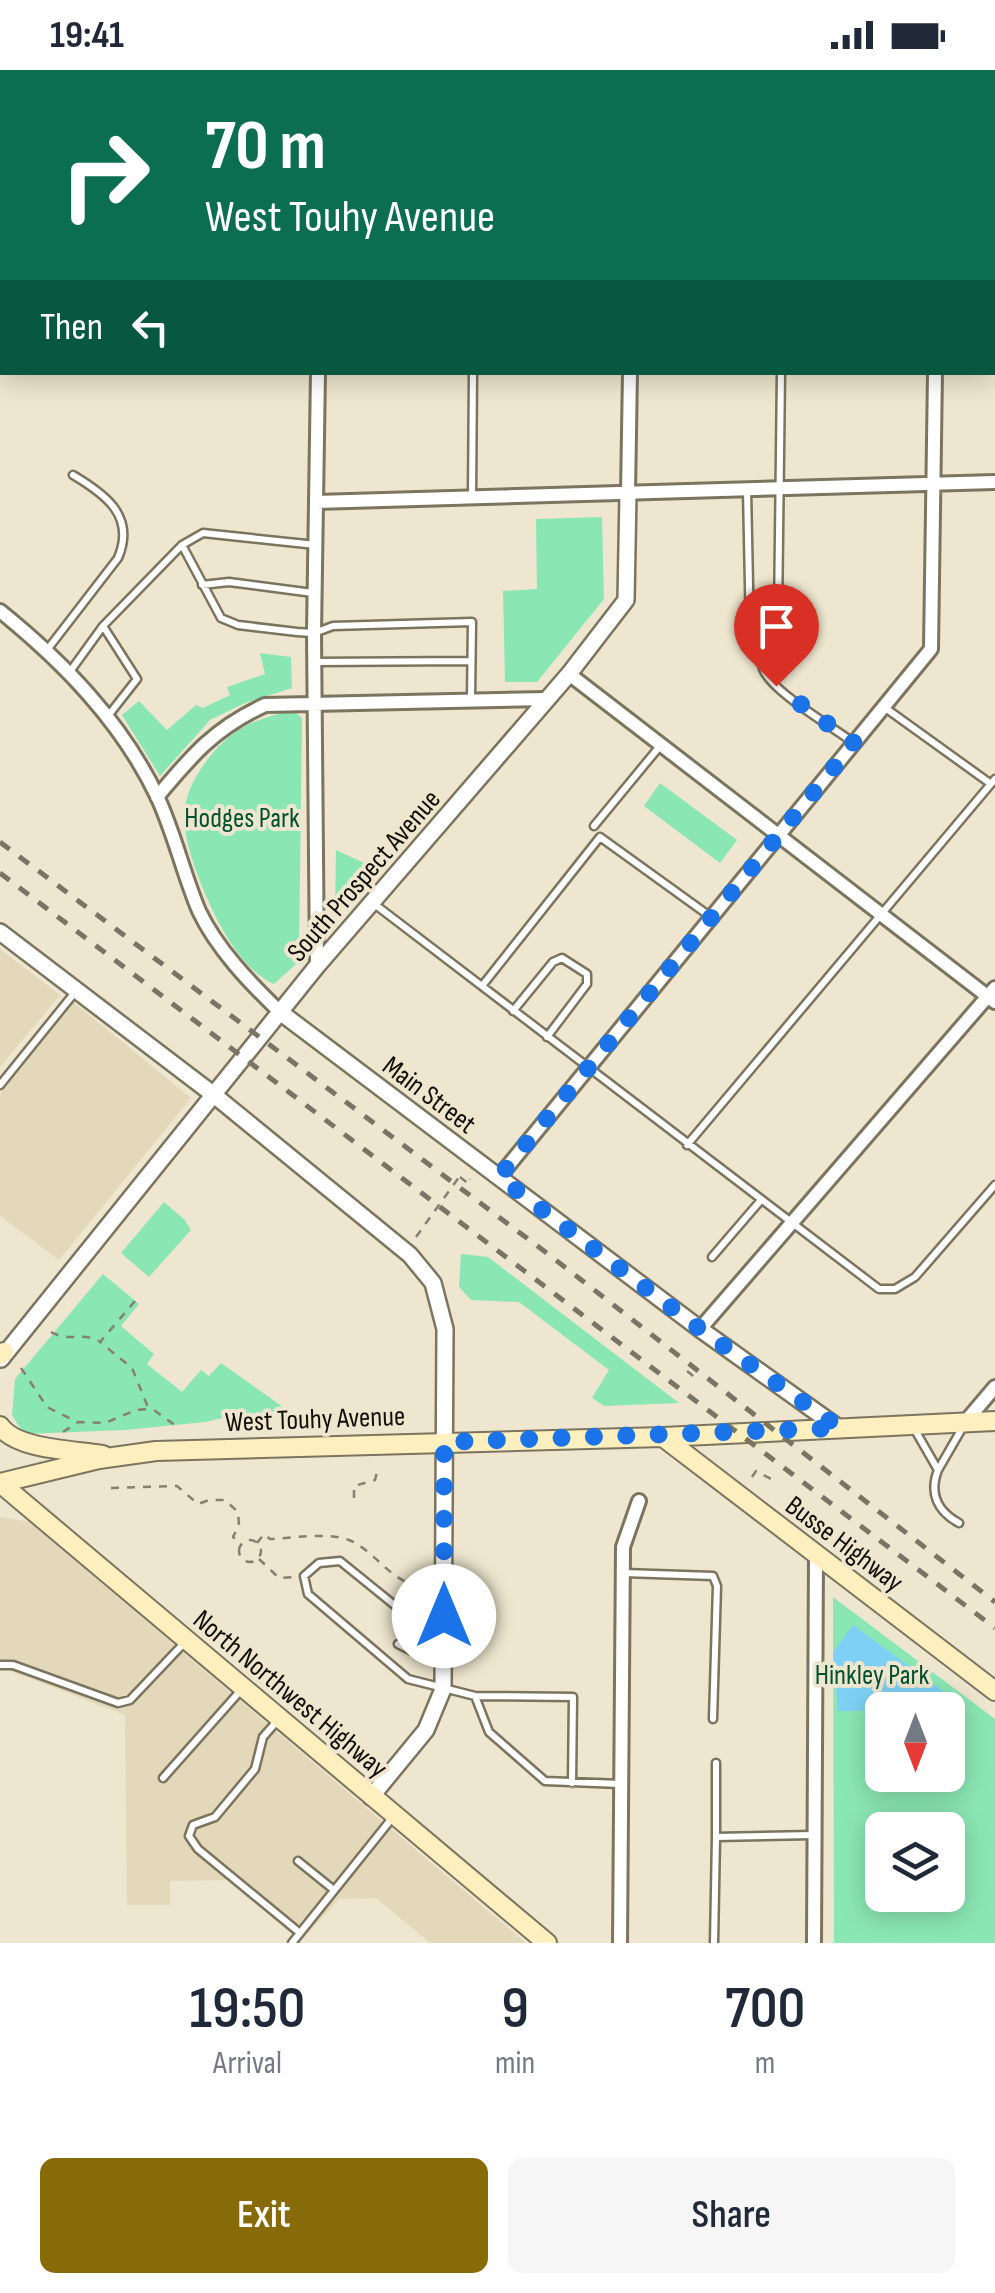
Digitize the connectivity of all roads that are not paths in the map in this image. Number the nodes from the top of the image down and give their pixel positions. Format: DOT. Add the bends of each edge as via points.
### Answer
graph roads {
  1 [pos="318,375"];
  2 [pos="473,375"];
  3 [pos="630,375"];
  4 [pos="781,375"];
  5 [pos="935,375"];
  6 [pos="73,476"];
  7 [pos="995,482"];
  8 [pos="935,484"];
  9 [pos="747,490"];
  10 [pos="780,490"];
  11 [pos="628,493"];
  12 [pos="472,497"];
  13 [pos="316,502"];
  14 [pos="182,544"];
  15 [pos="316,544"];
  16 [pos="201,585"];
  17 [pos="315,593"];
  18 [pos="0,610"];
  19 [pos="103,626"];
  20 [pos="314,633"];
  21 [pos="762,648"];
  22 [pos="48,650"];
  23 [pos="472,661"];
  24 [pos="314,662"];
  25 [pos="69,673"];
  26 [pos="570,674"];
  27 [pos="471,698"];
  28 [pos="547,698"];
  29 [pos="315,702"];
  30 [pos="884,707"];
  31 [pos="108,717"];
  32 [pos="854,743"];
  33 [pos="661,746"];
  34 [pos="993,782"];
  35 [pos="157,797"];
  36 [pos="594,826"];
  37 [pos="778,836"];
  38 [pos="373,902"];
  39 [pos="882,914"];
  40 [pos="711,917"];
  41 [pos="0,932"];
  42 [pos="316,966"];
  43 [pos="482,986"];
  44 [pos="77,990"];
  45 [pos="993,996"];
  46 [pos="513,1010"];
  47 [pos="280,1012"];
  48 [pos="547,1037"];
  49 [pos="587,1070"];
  50 [pos="0,1085"];
  51 [pos="214,1095"];
  52 [pos="687,1145"];
  53 [pos="499,1177"];
  54 [pos="995,1185"];
  55 [pos="760,1200"];
  56 [pos="792,1224"];
  57 [pos="712,1258"];
  58 [pos="700,1329"];
  59 [pos="1,1356"];
  60 [pos="995,1386"];
  61 [pos="967,1420"];
  62 [pos="995,1420"];
  63 [pos="912,1425"];
  64 [pos="0,1426"];
  65 [pos="840,1428"];
  66 [pos="662,1437"];
  67 [pos="444,1442"];
  68 [pos="113,1457"];
  69 [pos="938,1470"];
  70 [pos="0,1483"];
  71 [pos="639,1500"];
  72 [pos="958,1523"];
  73 [pos="816,1556"];
  74 [pos="623,1573"];
  75 [pos="444,1616"];
  76 [pos="186,1641"];
  77 [pos="398,1644"];
  78 [pos="444,1652"];
  79 [pos="0,1665"];
  80 [pos="243,1688"];
  81 [pos="444,1689"];
  82 [pos="995,1691"];
  83 [pos="476,1696"];
  84 [pos="279,1719"];
  85 [pos="712,1719"];
  86 [pos="716,1762"];
  87 [pos="163,1778"];
  88 [pos="572,1782"];
  89 [pos="622,1784"];
  90 [pos="371,1796"];
  91 [pos="394,1816"];
  92 [pos="814,1835"];
  93 [pos="716,1837"];
  94 [pos="298,1861"];
  95 [pos="334,1890"];
  96 [pos="300,1934"];
  97 [pos="292,1943"];
  98 [pos="547,1943"];
  99 [pos="620,1943"];
  100 [pos="714,1943"];
  101 [pos="814,1943"];
  1 -- 13 [label="street"];
  2 -- 12 [label="lane"];
  3 -- 11 [label="street, South Prospect Avenue"];
  4 -- 10 [label="lane"];
  5 -- 8 [label="street"];
  6 -- 22 [label="lane" via="107,495 126,541"];
  7 -- 8 [label="street"];
  8 -- 10 [label="street"];
  8 -- 30 [label="street" via="931,649"];
  9 -- 10 [label="street"];
  9 -- 11 [label="street"];
  9 -- 21 [label="lane" via="750,632"];
  10 -- 21 [label="lane" via="778,617"];
  11 -- 12 [label="street"];
  11 -- 26 [label="street, South Prospect Avenue" via="626,600"];
  12 -- 13 [label="street"];
  13 -- 15 [label="street"];
  14 -- 15 [label="lane" via="203,533"];
  14 -- 16 [label="lane"];
  14 -- 19 [label="lane"];
  15 -- 17 [label="street"];
  16 -- 17 [label="lane"];
  16 -- 20 [label="lane" via="221,618"];
  17 -- 20 [label="street"];
  18 -- 22 [label="street"];
  19 -- 25 [label="lane"];
  19 -- 31 [label="lane" via="137,679"];
  20 -- 23 [label="lane" via="333,626 472,622"];
  20 -- 24 [label="street"];
  21 -- 32 [label="lane" via="762,668 776,686"];
  22 -- 25 [label="street"];
  23 -- 24 [label="lane"];
  23 -- 27 [label="lane"];
  24 -- 29 [label="street"];
  25 -- 31 [label="street"];
  26 -- 28 [label="street, South Prospect Avenue"];
  26 -- 33 [label="street"];
  27 -- 28 [label="street"];
  27 -- 29 [label="street"];
  28 -- 38 [label="street, South Prospect Avenue"];
  29 -- 35 [label="street" via="265,705 232,720"];
  29 -- 42 [label="street"];
  30 -- 32 [label="street"];
  30 -- 34 [label="lane"];
  31 -- 35 [label="street"];
  32 -- 37 [label="street"];
  33 -- 36 [label="lane"];
  33 -- 37 [label="street"];
  34 -- 39 [label="lane"];
  35 -- 47 [label="street" via="200,914"];
  37 -- 39 [label="street"];
  37 -- 40 [label="street"];
  38 -- 42 [label="street, South Prospect Avenue"];
  38 -- 43 [label="lane"];
  39 -- 45 [label="street"];
  39 -- 52 [label="lane"];
  40 -- 43 [label="lane" via="600,836"];
  40 -- 49 [label="street"];
  41 -- 44 [label="street"];
  42 -- 47 [label="street, South Prospect Avenue"];
  43 -- 46 [label="lane"];
  44 -- 50 [label="lane"];
  44 -- 51 [label="street"];
  45 -- 56 [label="street"];
  46 -- 48 [label="lane"];
  46 -- 48 [label="lane" via="553,962 562,958 586,974 587,984"];
  47 -- 51 [label="street, South Prospect Avenue"];
  47 -- 53 [label="street, Main Street"];
  48 -- 49 [label="lane"];
  49 -- 52 [label="lane"];
  49 -- 53 [label="street"];
  51 -- 59 [label="street, South Prospect Avenue"];
  51 -- 67 [label="street" via="422,1266 444,1319"];
  52 -- 55 [label="lane"];
  53 -- 58 [label="street, Main Street"];
  54 -- 56 [label="lane" via="916,1278 895,1289 879,1290"];
  55 -- 56 [label="lane"];
  55 -- 57 [label="lane"];
  56 -- 58 [label="street"];
  58 -- 65 [label="street, Main Street"];
  60 -- 61 [label="street"];
  61 -- 62 [label="main road, West Touhy Avenue"];
  61 -- 63 [label="main road, West Touhy Avenue"];
  61 -- 69 [label="lane"];
  63 -- 65 [label="main road, West Touhy Avenue"];
  63 -- 69 [label="lane"];
  64 -- 68 [label="main road" via="28,1444"];
  65 -- 66 [label="main road, West Touhy Avenue"];
  66 -- 67 [label="main road, West Touhy Avenue"];
  66 -- 73 [label="main road, Busse Highway"];
  67 -- 68 [label="main road, West Touhy Avenue"];
  67 -- 75 [label="street"];
  68 -- 70 [label="main road, West Touhy Avenue"];
  69 -- 72 [label="lane" via="937,1502"];
  70 -- 76 [label="main road, North Northwest Highway"];
  71 -- 74 [label="street"];
  73 -- 82 [label="main road, Busse Highway"];
  73 -- 92 [label="street"];
  74 -- 85 [label="lane" via="714,1576"];
  74 -- 89 [label="street"];
  75 -- 78 [label="street"];
  75 -- 81 [label="lane" via="408,1616 340,1561 319,1563 304,1576 308,1594 408,1679"];
  76 -- 79 [label="lane" via="130,1700 118,1704"];
  76 -- 80 [label="main road, North Northwest Highway"];
  77 -- 78 [label="lane"];
  78 -- 81 [label="street"];
  80 -- 84 [label="main road, North Northwest Highway"];
  80 -- 87 [label="lane"];
  81 -- 83 [label="lane"];
  81 -- 90 [label="street" via="426,1730"];
  83 -- 88 [label="lane" via="489,1732 545,1781"];
  83 -- 88 [label="lane" via="573,1698"];
  84 -- 90 [label="main road, North Northwest Highway"];
  84 -- 96 [label="lane" via="263,1736 256,1769 189,1836"];
  86 -- 93 [label="lane"];
  88 -- 89 [label="lane"];
  89 -- 99 [label="street"];
  90 -- 91 [label="main road, North Northwest Highway"];
  91 -- 95 [label="lane"];
  91 -- 98 [label="main road, North Northwest Highway"];
  92 -- 93 [label="lane"];
  92 -- 101 [label="street"];
  93 -- 100 [label="lane"];
  94 -- 95 [label="lane"];
  95 -- 96 [label="lane"];
  96 -- 97 [label="lane"];
}
